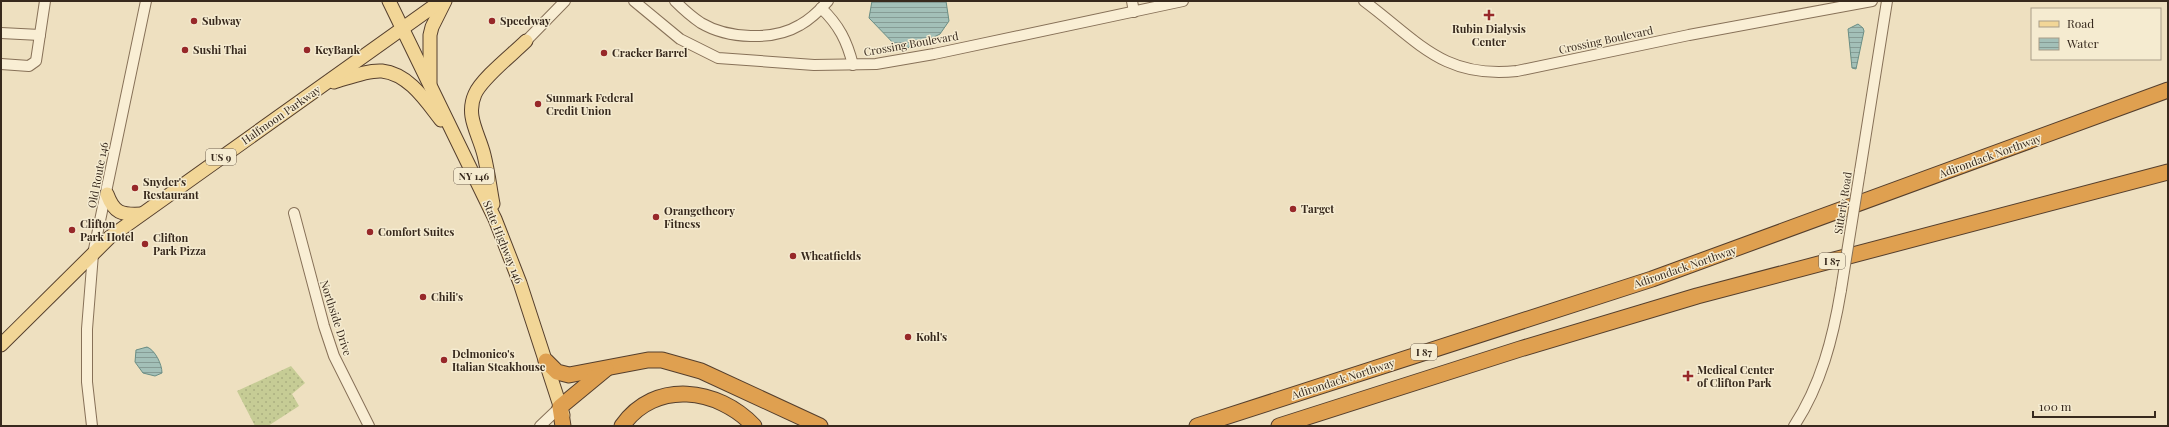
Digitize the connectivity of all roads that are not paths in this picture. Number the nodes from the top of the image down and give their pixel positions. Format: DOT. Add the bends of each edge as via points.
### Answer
graph roads {
  1 [pos="45,1"];
  2 [pos="146,1"];
  3 [pos="389,1"];
  4 [pos="441,1"];
  5 [pos="445,1"];
  6 [pos="565,1"];
  7 [pos="634,1"];
  8 [pos="675,1"];
  9 [pos="1132,1"];
  10 [pos="1183,1"];
  11 [pos="1364,1"];
  12 [pos="1872,1"];
  13 [pos="1887,1"];
  14 [pos="825,5"];
  15 [pos="1134,12"];
  16 [pos="402,29"];
  17 [pos="1,33"];
  18 [pos="40,35"];
  19 [pos="526,41"];
  20 [pos="1,64"];
  21 [pos="853,65"];
  22 [pos="324,84"];
  23 [pos="430,85"];
  24 [pos="2168,90"];
  25 [pos="453,133"];
  26 [pos="2168,172"];
  27 [pos="107,194"];
  28 [pos="294,213"];
  29 [pos="141,214"];
  30 [pos="496,219"];
  31 [pos="94,254"];
  32 [pos="1,345"];
  33 [pos="546,361"];
  34 [pos="607,368"];
  35 [pos="560,407"];
  36 [pos="92,426"];
  37 [pos="369,426"];
  38 [pos="540,426"];
  39 [pos="563,426"];
  40 [pos="566,426"];
  41 [pos="622,426"];
  42 [pos="754,426"];
  43 [pos="820,426"];
  44 [pos="1196,426"];
  45 [pos="1279,426"];
  46 [pos="1794,426"];
  1 -- 18 [label="street"];
  2 -- 27 [label="street, Old Route 146"];
  3 -- 16 [label="main road, State Highway 146 / NY 146"];
  4 -- 16 [label="main road, Halfmoon Parkway / US 9"];
  5 -- 23 [label="main road" via="430,35"];
  6 -- 19 [label="street"];
  7 -- 21 [label="street, Crossing Boulevard" via="680,39 718,58 814,65"];
  8 -- 14 [label="street" via="701,23 717,30 731,34 762,35 799,26"];
  9 -- 15 [label="street"];
  10 -- 15 [label="street, Crossing Boulevard"];
  11 -- 12 [label="street, Crossing Boulevard" via="1437,57 1471,71 1494,74"];
  13 -- 46 [label="street, Sitterly Road, bridge" via="1841,290 1826,358 1813,392"];
  14 -- 21 [label="street" via="846,40"];
  15 -- 21 [label="street, Crossing Boulevard" via="934,54 876,64"];
  16 -- 22 [label="main road, Halfmoon Parkway / US 9"];
  16 -- 23 [label="main road, State Highway 146 / NY 146"];
  17 -- 18 [label="street"];
  18 -- 20 [label="street" via="38,56 34,64"];
  19 -- 30 [label="main road" via="482,83 475,93 471,106 471,120 487,168"];
  22 -- 25 [label="main road" via="381,71 399,76 421,95"];
  22 -- 29 [label="main road, Halfmoon Parkway / US 9"];
  23 -- 25 [label="main road, State Highway 146 / NY 146"];
  24 -- 44 [label="highway, Adirondack Northway / I 87" via="1652,279"];
  25 -- 30 [label="main road, State Highway 146 / NY 146"];
  26 -- 45 [label="highway, I 87" via="1697,296"];
  27 -- 29 [label="main road" via="118,212 128,215"];
  27 -- 31 [label="street, Old Route 146"];
  28 -- 37 [label="street, Northside Drive" via="334,356"];
  29 -- 31 [label="main road, Halfmoon Parkway / US 9" via="110,237"];
  30 -- 33 [label="main road, State Highway 146 / NY 146"];
  31 -- 32 [label="main road, Halfmoon Parkway / US 9"];
  31 -- 36 [label="street, Old Route 146" via="87,329 87,382"];
  33 -- 34 [label="highway" via="558,372 569,375"];
  33 -- 35 [label="main road, State Highway 146 / NY 146"];
  34 -- 35 [label="highway"];
  34 -- 43 [label="highway" via="648,360 678,364 701,371"];
  35 -- 38 [label="street"];
  35 -- 39 [label="highway"];
  35 -- 40 [label="main road, State Highway 146 / NY 146"];
  41 -- 42 [label="highway" via="635,411 657,399 687,393 715,399 744,416"];
}
